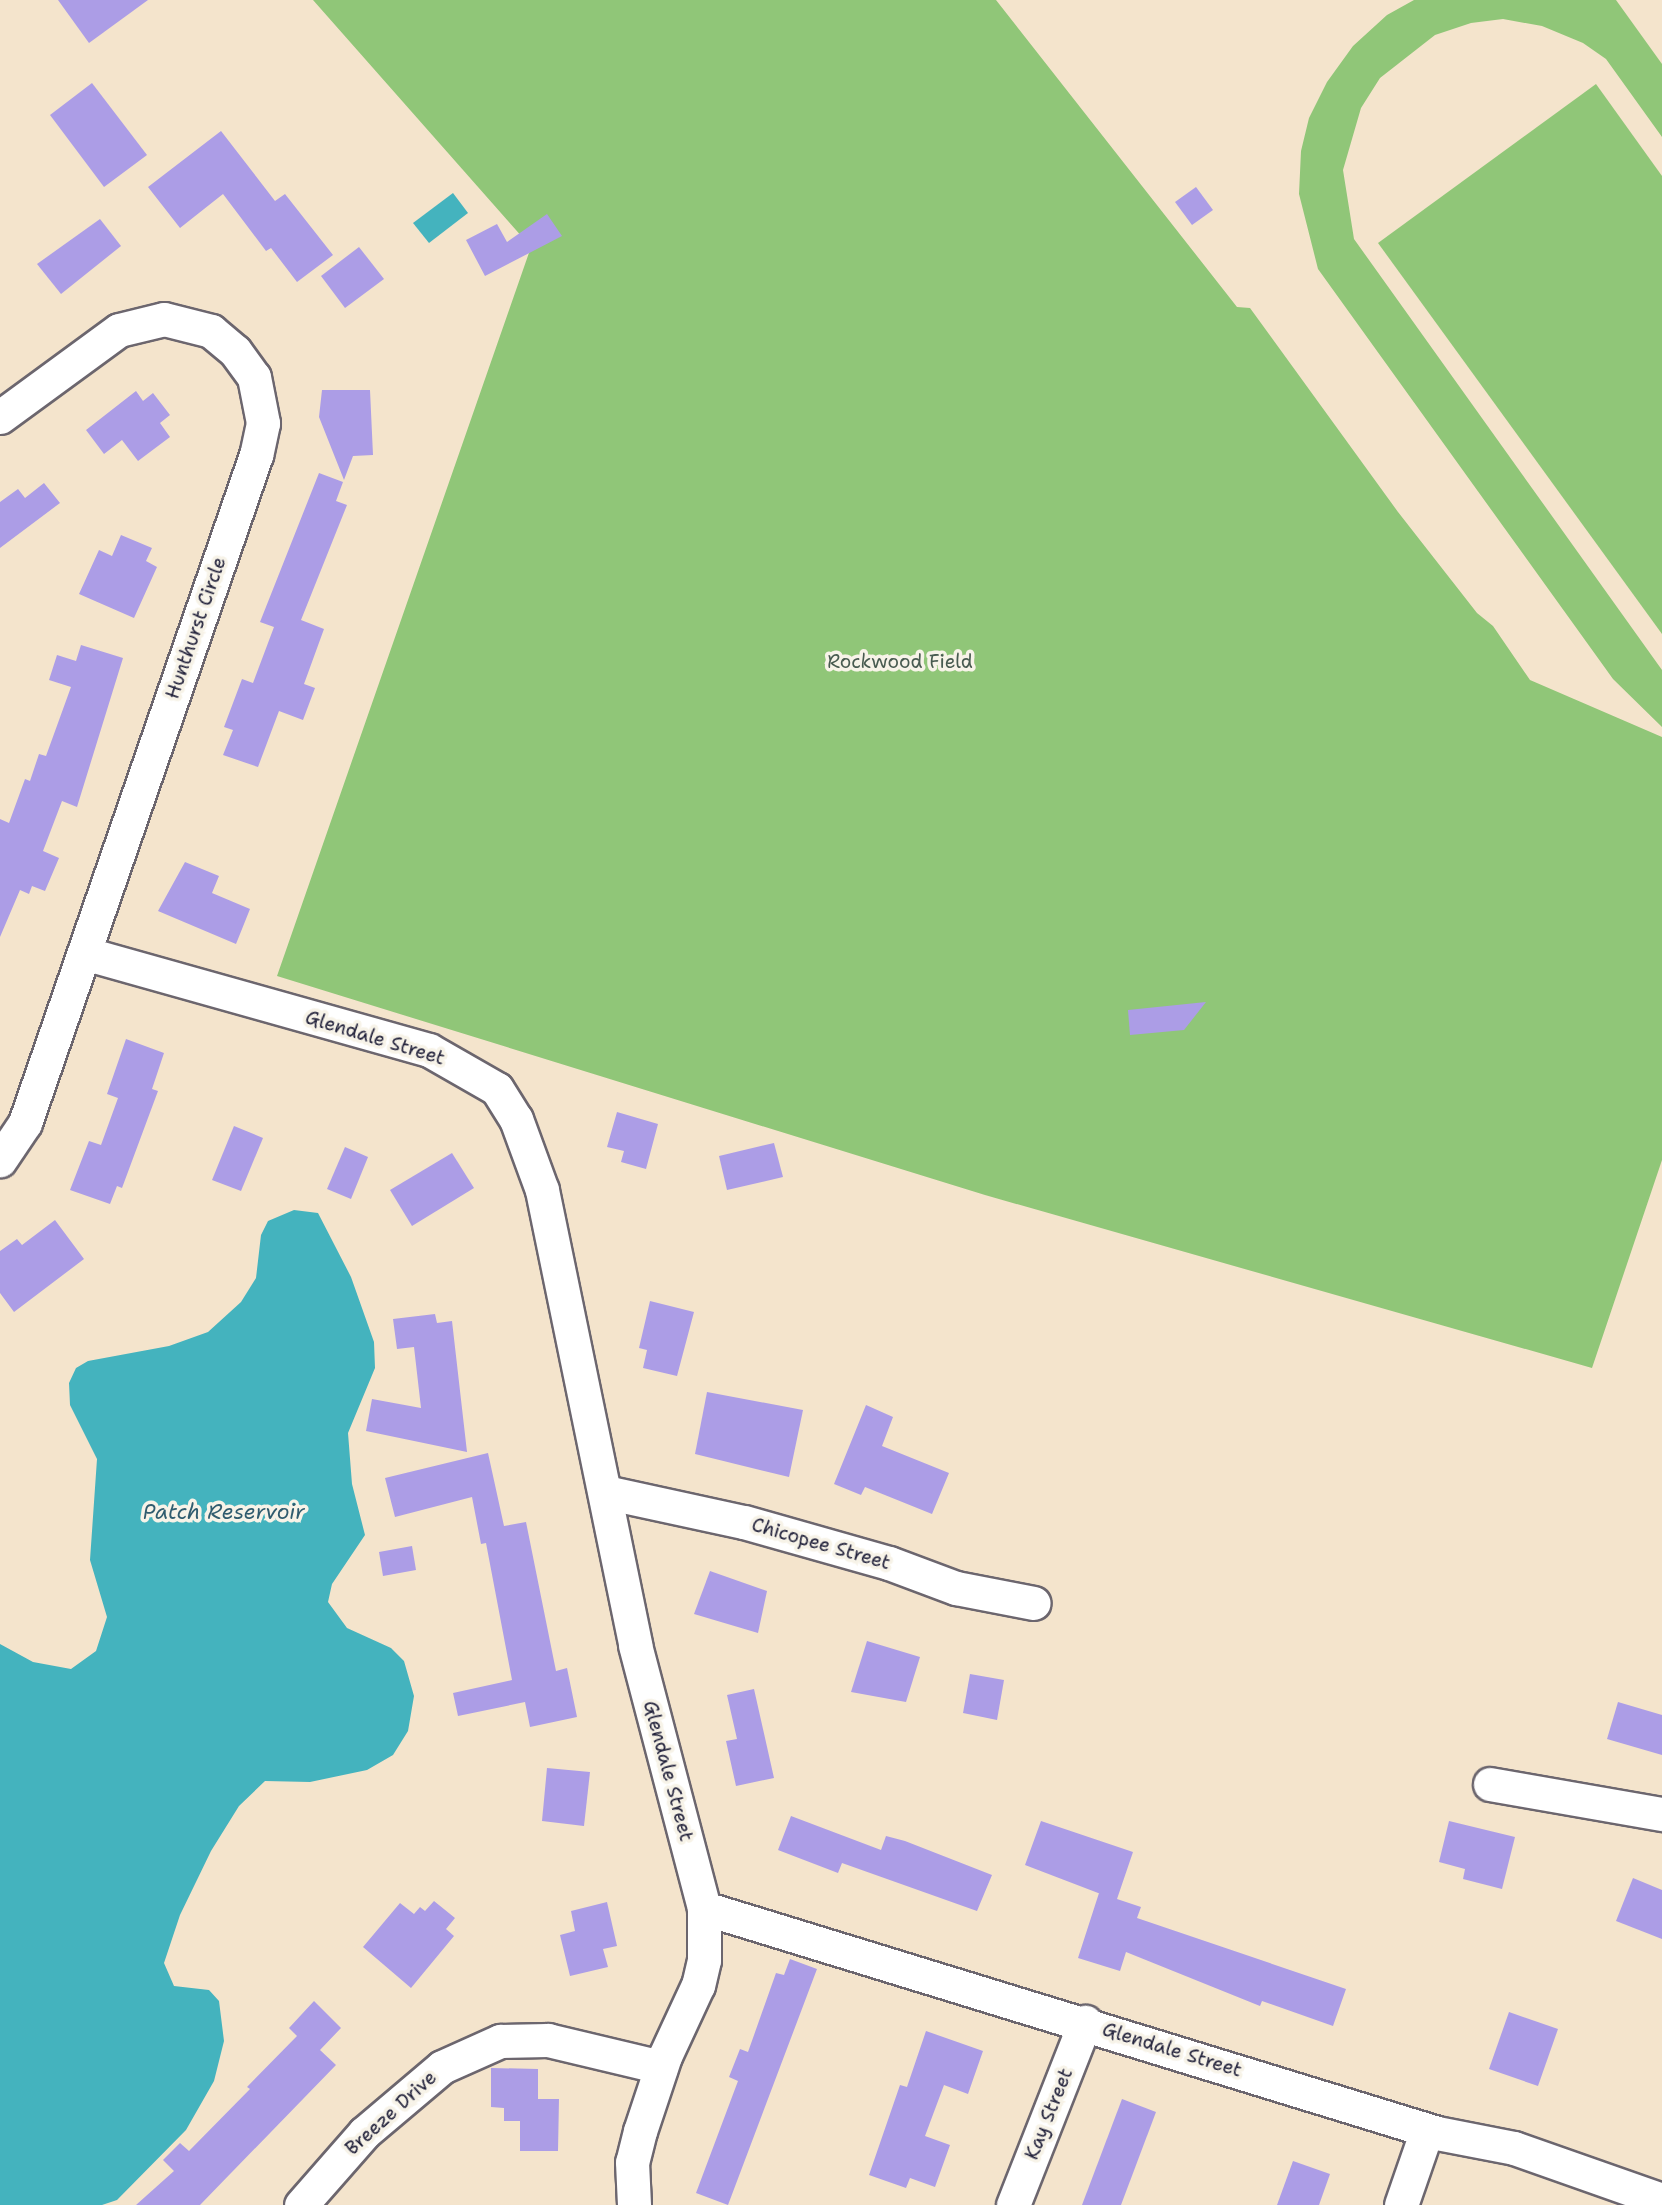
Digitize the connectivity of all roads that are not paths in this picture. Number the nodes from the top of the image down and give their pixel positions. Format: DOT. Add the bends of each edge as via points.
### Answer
graph roads {
  1 [pos="0,417"];
  2 [pos="84,953"];
  3 [pos="0,1160"];
  4 [pos="605,1492"];
  5 [pos="1034,1603"];
  6 [pos="1490,1784"];
  7 [pos="1662,1814"];
  8 [pos="704,1908"];
  9 [pos="1084,2022"];
  10 [pos="661,2067"];
  11 [pos="1427,2130"];
  12 [pos="1662,2200"];
  13 [pos="301,2205"];
  14 [pos="634,2205"];
  15 [pos="1013,2205"];
  16 [pos="1401,2205"];
  1 -- 2 [label="street, Hunthurst Circle" via="119,330 164,319 196,325 224,340 254,377 262,408 256,455"];
  2 -- 3 [label="street, Hunthurst Circle" via="25,1122"];
  2 -- 4 [label="street, Glendale Street" via="429,1051 497,1090 516,1119 541,1189"];
  4 -- 5 [label="street, Chicopee Street" via="744,1522 890,1563 956,1588"];
  4 -- 8 [label="street, Glendale Street" via="635,1645"];
  6 -- 7 [label="street"];
  8 -- 9 [label="street, Glendale Street"];
  8 -- 10 [label="street" via="704,1960 698,1985"];
  9 -- 11 [label="street, Glendale Street"];
  9 -- 15 [label="street, Kay Street"];
  10 -- 13 [label="street, Breeze Drive" via="548,2040 500,2040 442,2067 364,2133"];
  10 -- 14 [label="street" via="632,2162"];
  11 -- 12 [label="street, Glendale Street" via="1514,2148"];
  11 -- 16 [label="street"];
}
